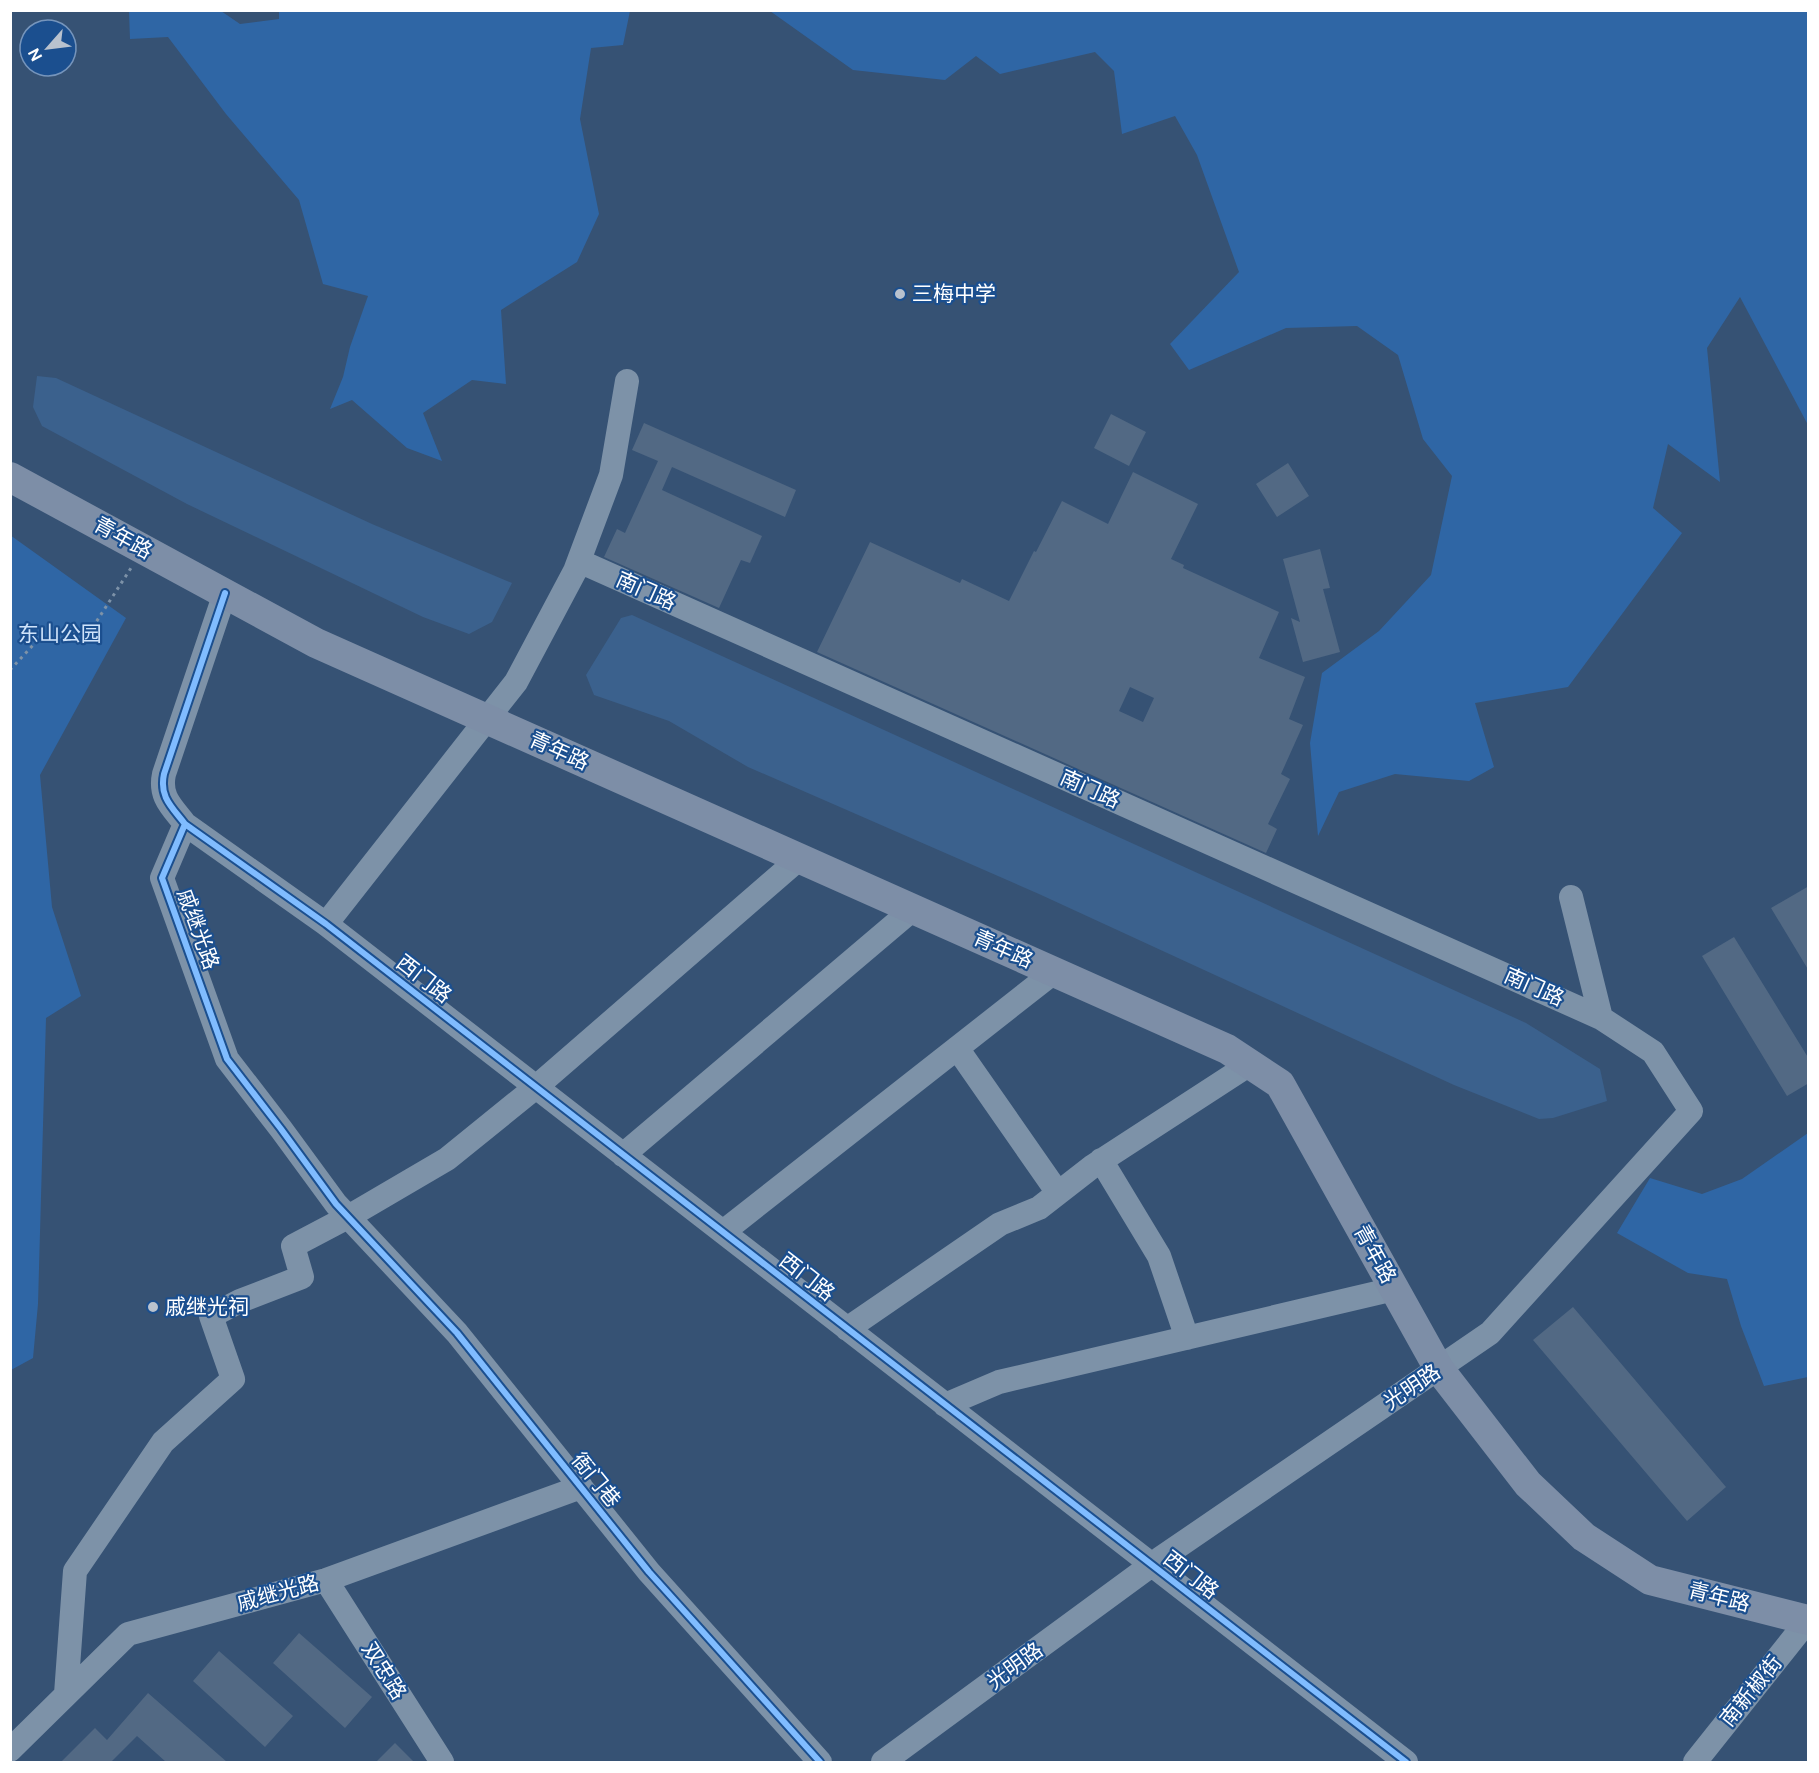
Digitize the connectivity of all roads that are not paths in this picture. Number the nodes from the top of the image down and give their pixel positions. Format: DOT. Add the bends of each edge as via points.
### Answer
graph roads {
  1 [pos="627,381"];
  2 [pos="10,477"];
  3 [pos="577,566"];
  4 [pos="225,593"];
  5 [pos="487,719"];
  6 [pos="185,824"];
  7 [pos="800,858"];
  8 [pos="1571,897"];
  9 [pos="913,909"];
  10 [pos="326,924"];
  11 [pos="1054,972"];
  12 [pos="1601,1018"];
  13 [pos="957,1048"];
  14 [pos="1250,1064"];
  15 [pos="536,1087"];
  16 [pos="623,1155"];
  17 [pos="1101,1160"];
  18 [pos="1058,1193"];
  19 [pos="348,1217"];
  20 [pos="723,1232"];
  21 [pos="1394,1289"];
  22 [pos="847,1329"];
  23 [pos="1187,1338"];
  24 [pos="1439,1369"];
  25 [pos="945,1405"];
  26 [pos="581,1488"];
  27 [pos="1152,1565"];
  28 [pos="327,1580"];
  29 [pos="1809,1620"];
  30 [pos="66,1694"];
  31 [pos="10,1750"];
  32 [pos="442,1762"];
  33 [pos="820,1762"];
  34 [pos="883,1762"];
  35 [pos="1406,1762"];
  36 [pos="1695,1762"];
  1 -- 3 [label="street" via="611,475"];
  2 -- 4 [label="main road, 青年路"];
  3 -- 5 [label="street" via="516,682"];
  3 -- 12 [label="street, 南门路"];
  4 -- 5 [label="main road, 青年路" via="316,643"];
  4 -- 6 [label="street" via="162,784 164,797"];
  5 -- 7 [label="main road, 青年路"];
  5 -- 10 [label="street"];
  6 -- 10 [label="street, 西门路"];
  6 -- 19 [label="street, 戚继光路" via="162,878 227,1059"];
  7 -- 9 [label="main road, 青年路"];
  7 -- 15 [label="street"];
  8 -- 12 [label="street"];
  9 -- 11 [label="main road, 青年路"];
  9 -- 16 [label="street"];
  10 -- 15 [label="street, 西门路"];
  11 -- 13 [label="street"];
  11 -- 14 [label="main road, 青年路" via="1227,1049"];
  12 -- 24 [label="street, 光明路" via="1653,1052 1690,1111 1490,1333"];
  13 -- 18 [label="street"];
  13 -- 20 [label="street"];
  14 -- 17 [label="street"];
  14 -- 21 [label="main road, 青年路" via="1280,1084"];
  15 -- 16 [label="street, 西门路"];
  15 -- 19 [label="street" via="447,1159"];
  16 -- 20 [label="street, 西门路"];
  17 -- 18 [label="street"];
  17 -- 23 [label="street" via="1159,1256"];
  18 -- 22 [label="street" via="1039,1208 1000,1224"];
  19 -- 26 [label="street, 衙门巷" via="457,1333"];
  19 -- 30 [label="street" via="293,1246 302,1276 211,1316 233,1378 163,1442 75,1571"];
  20 -- 22 [label="street, 西门路"];
  21 -- 23 [label="street"];
  21 -- 24 [label="main road, 青年路"];
  22 -- 25 [label="street, 西门路"];
  23 -- 25 [label="street" via="999,1382"];
  24 -- 27 [label="street, 光明路"];
  24 -- 29 [label="main road, 青年路" via="1528,1484 1584,1537 1650,1580"];
  25 -- 27 [label="street, 西门路"];
  26 -- 28 [label="street, 戚继光路"];
  26 -- 33 [label="street, 衙门巷" via="650,1572"];
  27 -- 34 [label="street, 光明路"];
  27 -- 35 [label="street, 西门路"];
  28 -- 30 [label="street, 戚继光路" via="128,1634"];
  28 -- 32 [label="street, 双忠路"];
  29 -- 36 [label="street, 南新椒街"];
  30 -- 31 [label="street, 戚继光路"];
}
